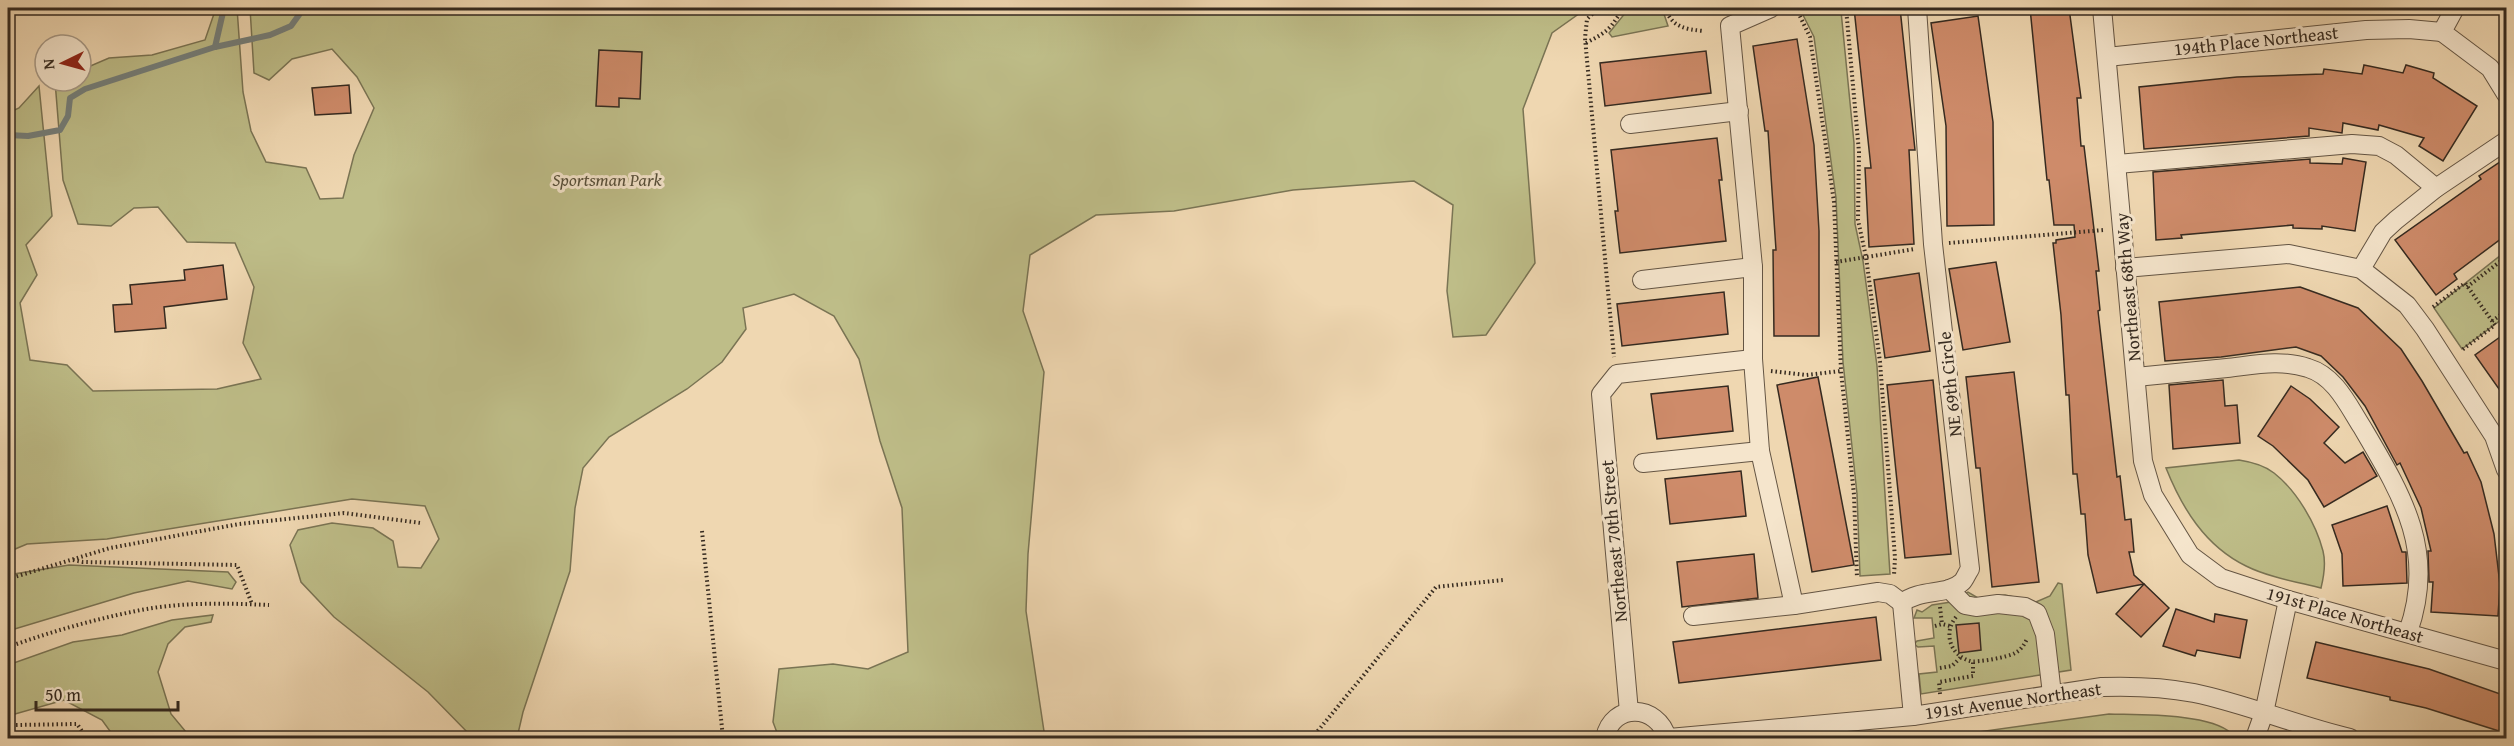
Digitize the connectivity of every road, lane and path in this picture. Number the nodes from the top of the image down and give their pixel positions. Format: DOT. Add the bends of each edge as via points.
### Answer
graph roads {
  1 [pos="1599,8"];
  2 [pos="1628,8"];
  3 [pos="1665,8"];
  4 [pos="1771,8"];
  5 [pos="1796,8"];
  6 [pos="1846,8"];
  7 [pos="1917,8"];
  8 [pos="2102,8"];
  9 [pos="2455,8"];
  10 [pos="1703,31"];
  11 [pos="2442,32"];
  12 [pos="1586,43"];
  13 [pos="2107,57"];
  14 [pos="2506,94"];
  15 [pos="1739,111"];
  16 [pos="1630,124"];
  17 [pos="2506,141"];
  18 [pos="2118,164"];
  19 [pos="2436,188"];
  20 [pos="2104,230"];
  21 [pos="1933,244"];
  22 [pos="1866,257"];
  23 [pos="2506,257"];
  24 [pos="1836,262"];
  25 [pos="1753,267"];
  26 [pos="2125,268"];
  27 [pos="2361,268"];
  28 [pos="1642,280"];
  29 [pos="2467,287"];
  30 [pos="2433,307"];
  31 [pos="2506,311"];
  32 [pos="2492,321"];
  33 [pos="2462,350"];
  34 [pos="1754,367"];
  35 [pos="1615,368"];
  36 [pos="1841,370"];
  37 [pos="2136,377"];
  38 [pos="2500,431"];
  39 [pos="1760,451"];
  40 [pos="1643,463"];
  41 [pos="2506,470"];
  42 [pos="421,523"];
  43 [pos="702,531"];
  44 [pos="2190,555"];
  45 [pos="70,559"];
  46 [pos="1894,575"];
  47 [pos="8,579"];
  48 [pos="1503,580"];
  49 [pos="1948,589"];
  50 [pos="1858,594"];
  51 [pos="2288,600"];
  52 [pos="1902,603"];
  53 [pos="252,604"];
  54 [pos="268,605"];
  55 [pos="1794,605"];
  56 [pos="1976,607"];
  57 [pos="2030,610"];
  58 [pos="1693,616"];
  59 [pos="1935,626"];
  60 [pos="1950,627"];
  61 [pos="2408,632"];
  62 [pos="8,646"];
  63 [pos="1961,657"];
  64 [pos="2506,661"];
  65 [pos="1973,662"];
  66 [pos="1940,668"];
  67 [pos="1940,694"];
  68 [pos="2052,694"];
  69 [pos="1629,711"];
  70 [pos="2264,713"];
  71 [pos="1913,716"];
  72 [pos="8,729"];
  73 [pos="87,738"];
  74 [pos="723,738"];
  75 [pos="1312,738"];
  76 [pos="1605,738"];
  77 [pos="1668,738"];
  78 [pos="2255,738"];
  79 [pos="2350,738"];
  1 -- 12 [label="path" via="1587,19"];
  2 -- 12 [label="path" via="1601,35"];
  3 -- 10 [label="path" via="1681,29"];
  4 -- 15 [label="street" via="1730,26"];
  5 -- 24 [label="path" via="1810,37 1833,202"];
  6 -- 22 [label="path" via="1859,152 1858,220"];
  7 -- 21 [label="street, NE 69th Circle"];
  8 -- 13 [label="street, Northeast 68th Way"];
  9 -- 11 [label="street"];
  11 -- 13 [label="street, 194th Place Northeast" via="2366,30"];
  11 -- 14 [label="street" via="2490,68"];
  12 -- 35 [label="path"];
  13 -- 18 [label="street, Northeast 68th Way"];
  15 -- 16 [label="street"];
  15 -- 25 [label="street"];
  17 -- 19 [label="street"];
  18 -- 19 [label="street" via="2352,144 2379,146"];
  18 -- 26 [label="street, Northeast 68th Way"];
  19 -- 27 [label="street" via="2382,232"];
  20 -- 21 [label="path"];
  21 -- 22 [label="path"];
  21 -- 49 [label="street, NE 69th Circle" via="1970,569 1962,582"];
  22 -- 24 [label="path"];
  22 -- 46 [label="path" via="1880,362 1896,558"];
  23 -- 29 [label="path"];
  24 -- 36 [label="path"];
  25 -- 28 [label="street"];
  25 -- 34 [label="street"];
  26 -- 27 [label="street" via="2289,254"];
  26 -- 37 [label="street, Northeast 68th Way"];
  27 -- 38 [label="street" via="2407,305"];
  29 -- 30 [label="path" via="2465,283"];
  29 -- 32 [label="path"];
  31 -- 32 [label="path"];
  32 -- 33 [label="path" via="2495,325"];
  34 -- 35 [label="street"];
  34 -- 36 [label="path" via="1806,375"];
  34 -- 39 [label="street"];
  35 -- 69 [label="street, Northeast 70th Street" via="1601,394"];
  36 -- 50 [label="path" via="1854,495"];
  37 -- 44 [label="street, Northeast 68th Way" via="2143,461 2153,495"];
  37 -- 61 [label="street" via="2279,362 2309,368 2330,380 2404,502 2418,564 2415,612"];
  38 -- 41 [label="street"];
  39 -- 40 [label="street"];
  39 -- 55 [label="street"];
  42 -- 45 [label="path" via="344,513 238,524"];
  43 -- 74 [label="path"];
  44 -- 51 [label="street, 191st Place Northeast" via="2221,578"];
  45 -- 47 [label="path"];
  45 -- 53 [label="path" via="237,566"];
  48 -- 75 [label="path" via="1436,587"];
  49 -- 52 [label="street" via="1919,593"];
  49 -- 56 [label="street" via="1965,605"];
  50 -- 52 [label="street" via="1890,594"];
  50 -- 55 [label="street"];
  51 -- 61 [label="street, 191st Place Northeast"];
  51 -- 70 [label="street"];
  52 -- 71 [label="street"];
  53 -- 54 [label="path"];
  53 -- 62 [label="path" via="138,610"];
  55 -- 58 [label="street"];
  56 -- 57 [label="street" via="1998,604"];
  56 -- 60 [label="path" via="1959,614"];
  57 -- 65 [label="path" via="2026,618 2028,638 2021,649 2013,655"];
  57 -- 68 [label="street" via="2037,613 2045,634"];
  59 -- 60 [label="path"];
  60 -- 63 [label="path" via="1948,638"];
  61 -- 64 [label="street, 191st Place Northeast"];
  63 -- 65 [label="path"];
  63 -- 66 [label="path" via="1952,666"];
  65 -- 67 [label="path" via="1973,676 1938,682"];
  68 -- 70 [label="street, 191st Avenue Northeast" via="2102,687 2151,687 2196,694"];
  68 -- 71 [label="street, 191st Avenue Northeast"];
  69 -- 76 [label="street" via="1613,720"];
  69 -- 77 [label="street" via="1654,717"];
  70 -- 78 [label="street"];
  70 -- 79 [label="street, 191st Avenue Northeast"];
  71 -- 77 [label="street, 191st Avenue Northeast"];
  72 -- 73 [label="path" via="16,724 77,724"];
}
